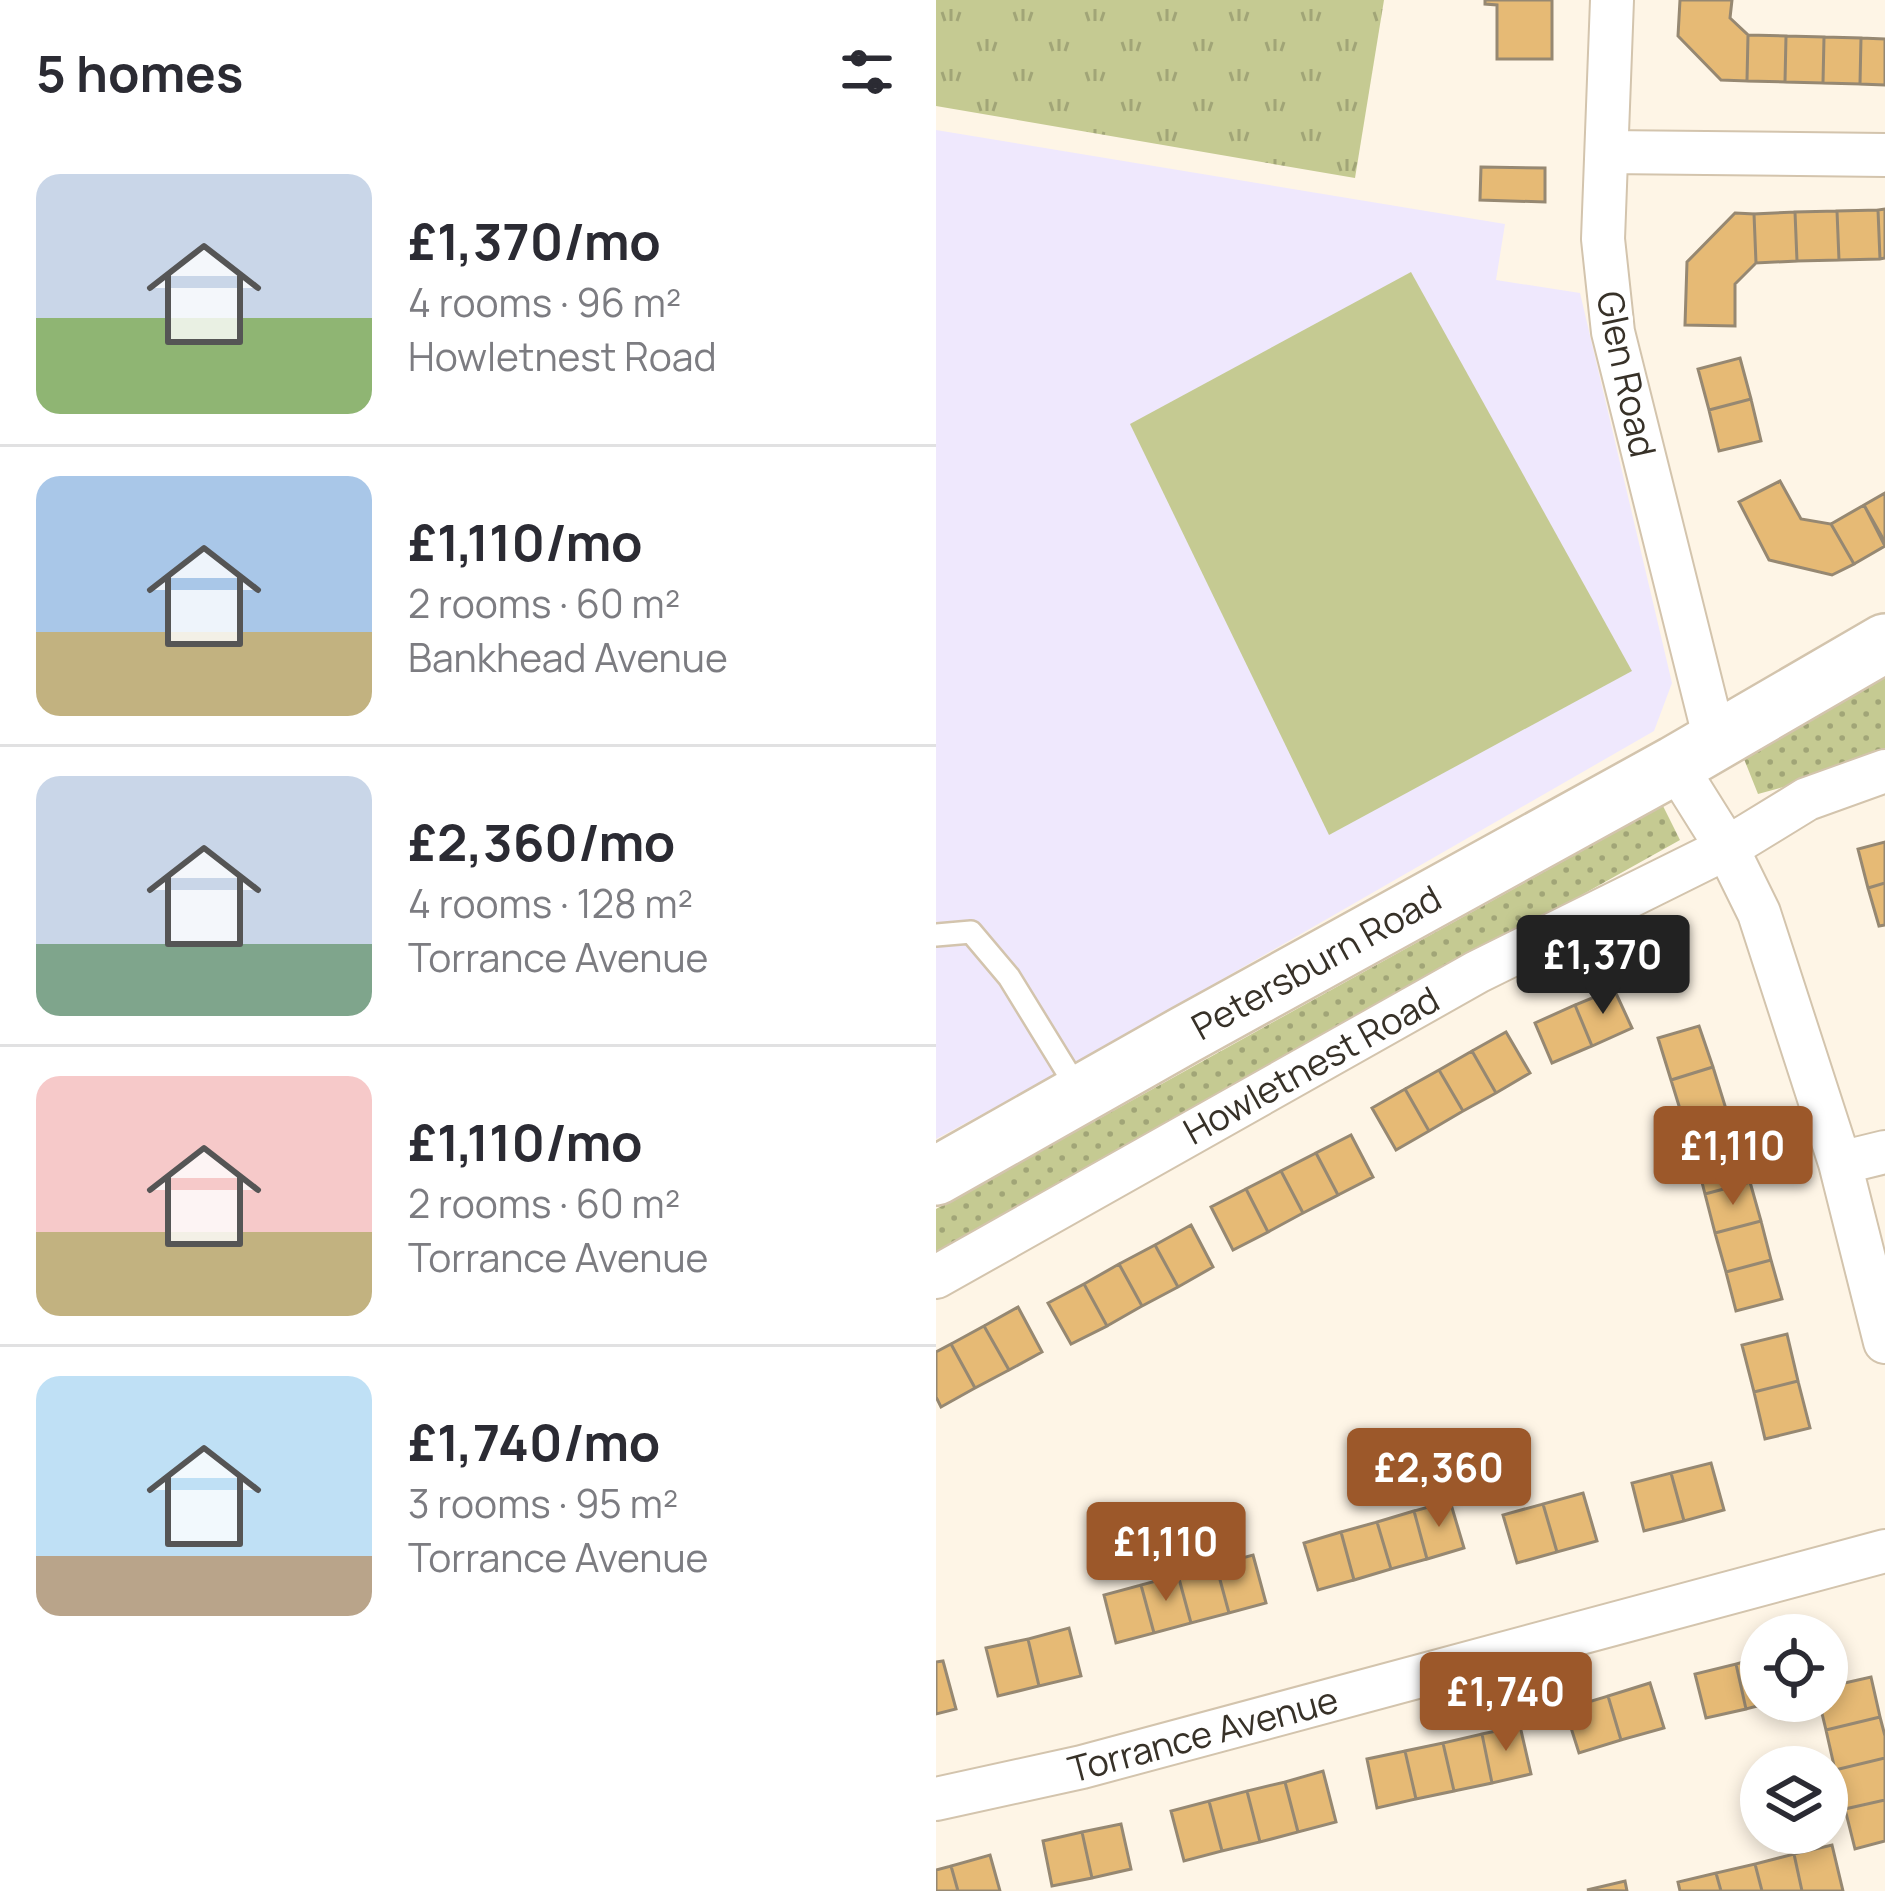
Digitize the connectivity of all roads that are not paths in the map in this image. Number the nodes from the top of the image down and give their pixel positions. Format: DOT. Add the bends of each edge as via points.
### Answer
graph roads {
  1 [pos="1612,0"];
  2 [pos="1607,152"];
  3 [pos="1885,155"];
  4 [pos="1885,643"];
  5 [pos="1695,752"];
  6 [pos="1885,771"];
  7 [pos="1727,848"];
  8 [pos="936,935"];
  9 [pos="1081,1095"];
  10 [pos="1885,1152"];
  11 [pos="1840,1163"];
  12 [pos="936,1176"];
  13 [pos="936,1277"];
  14 [pos="1885,1342"];
  15 [pos="1885,1551"];
  16 [pos="936,1799"];
  1 -- 2 [label="street, Glen Road"];
  2 -- 3 [label="street"];
  2 -- 5 [label="street, Glen Road" via="1603,239 1612,332"];
  4 -- 5 [label="main road, Petersburn Road"];
  5 -- 7 [label="street, Glen Road"];
  5 -- 9 [label="main road, Petersburn Road"];
  6 -- 7 [label="street, Howletnest Road" via="1807,799"];
  7 -- 11 [label="street, Glen Road" via="1759,913"];
  7 -- 13 [label="street, Howletnest Road" via="1477,972"];
  8 -- 9 [label="lane" via="971,932 1009,976"];
  9 -- 12 [label="main road, Petersburn Road"];
  10 -- 11 [label="street"];
  11 -- 14 [label="street, Glen Road"];
  15 -- 16 [label="street, Torrance Avenue"];
}
